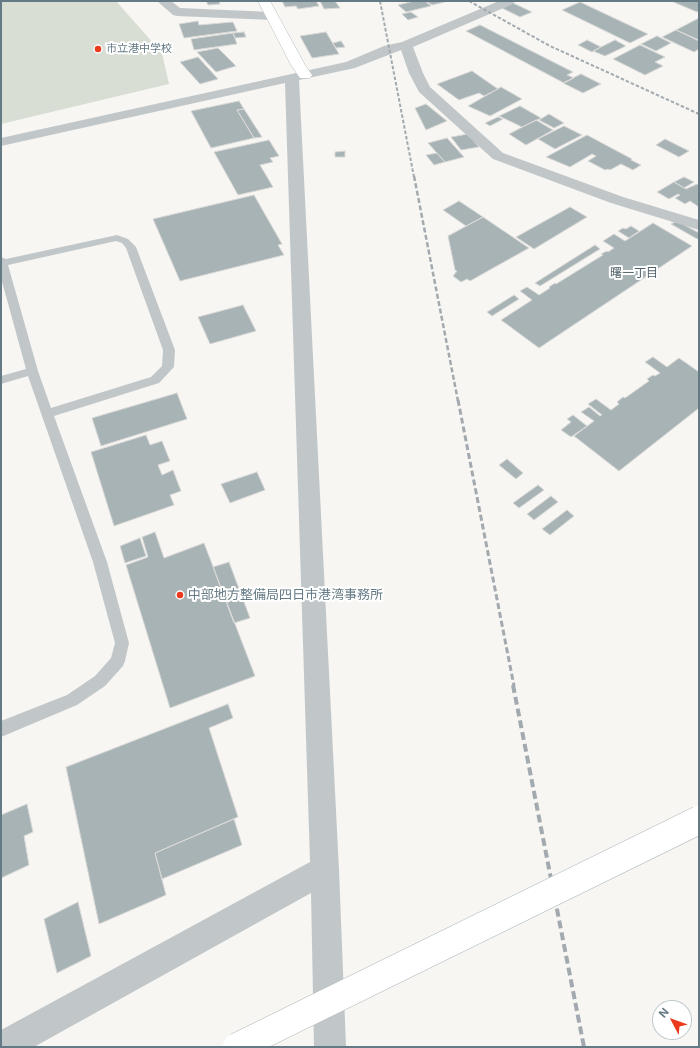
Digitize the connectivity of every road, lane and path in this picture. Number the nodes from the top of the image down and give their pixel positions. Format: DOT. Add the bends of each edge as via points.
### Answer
graph roads {
  1 [pos="163,1"];
  2 [pos="264,1"];
  3 [pos="509,1"];
  4 [pos="272,16"];
  5 [pos="406,45"];
  6 [pos="298,77"];
  7 [pos="1,142"];
  8 [pos="699,225"];
  9 [pos="2,261"];
  10 [pos="32,371"];
  11 [pos="1,380"];
  12 [pos="48,412"];
  13 [pos="1,728"];
  14 [pos="699,820"];
  15 [pos="325,870"];
  16 [pos="2,1047"];
  17 [pos="237,1047"];
  18 [pos="330,1047"];
  1 -- 4 [label="street" via="177,12"];
  2 -- 4 [label="street"];
  3 -- 5 [label="street"];
  4 -- 6 [label="street" via="298,65"];
  5 -- 6 [label="street" via="350,65"];
  5 -- 8 [label="street" via="424,89 498,156 617,200"];
  6 -- 7 [label="street"];
  6 -- 15 [label="street"];
  9 -- 10 [label="lane"];
  9 -- 12 [label="lane" via="117,238 125,241 131,246 170,350 168,367 155,380"];
  10 -- 11 [label="lane"];
  10 -- 12 [label="lane"];
  12 -- 13 [label="lane" via="100,562 122,643 118,661 100,681 72,700"];
  14 -- 17 [label="street, bridge"];
  15 -- 16 [label="street"];
  15 -- 18 [label="street"];
}
